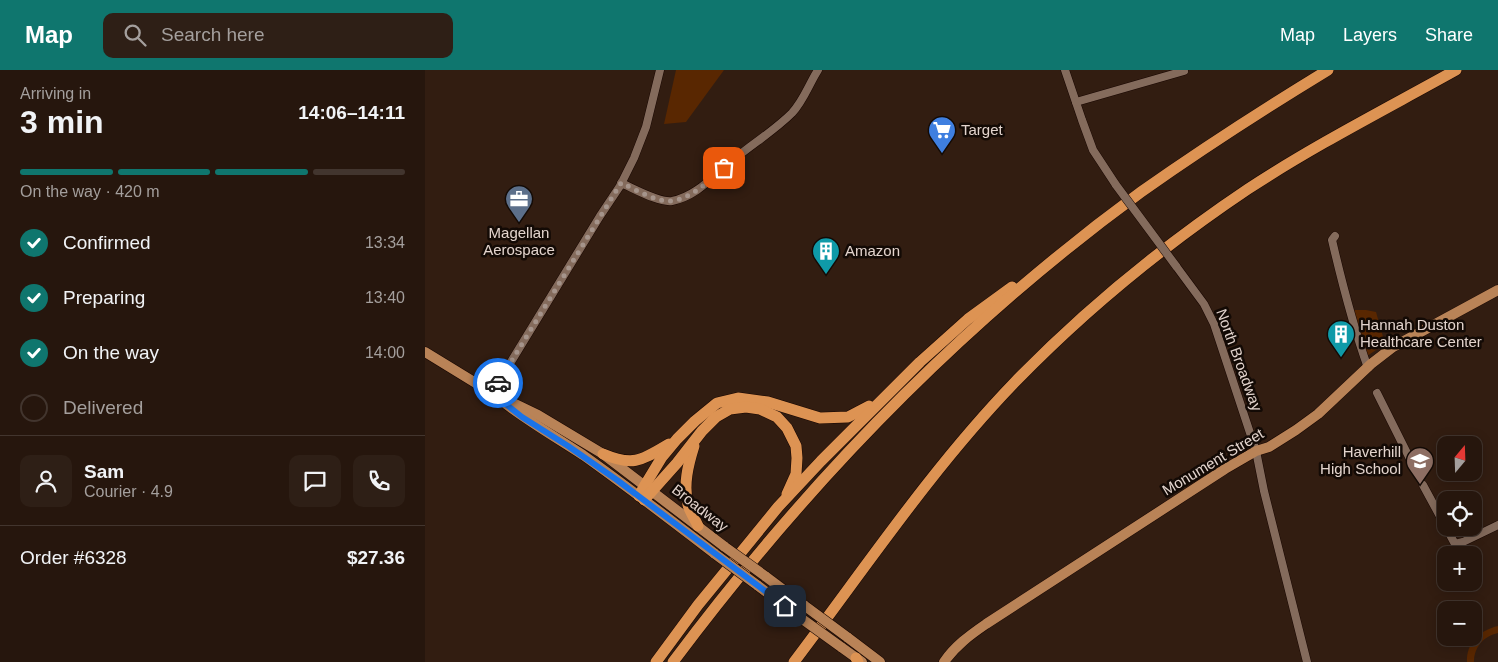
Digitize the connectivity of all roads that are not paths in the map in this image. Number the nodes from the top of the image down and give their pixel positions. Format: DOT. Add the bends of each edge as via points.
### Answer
graph roads {
  1 [pos="660,70"];
  2 [pos="818,70"];
  3 [pos="1065,70"];
  4 [pos="1328,70"];
  5 [pos="1456,70"];
  6 [pos="1184,72"];
  7 [pos="1075,102"];
  8 [pos="621,183"];
  9 [pos="1335,236"];
  10 [pos="1055,259"];
  11 [pos="1498,290"];
  12 [pos="425,352"];
  13 [pos="1367,368"];
  14 [pos="492,393"];
  15 [pos="1377,393"];
  16 [pos="879,401"];
  17 [pos="698,436"];
  18 [pos="677,439"];
  19 [pos="1256,451"];
  20 [pos="603,454"];
  21 [pos="1414,467"];
  22 [pos="1423,485"];
  23 [pos="648,487"];
  24 [pos="641,498"];
  25 [pos="782,504"];
  26 [pos="1498,525"];
  27 [pos="698,526"];
  28 [pos="823,624"];
  29 [pos="859,661"];
  30 [pos="656,662"];
  31 [pos="673,662"];
  32 [pos="794,662"];
  33 [pos="800,662"];
  34 [pos="880,662"];
  35 [pos="944,662"];
  36 [pos="1307,662"];
  1 -- 8 [label="street" via="645,127"];
  2 -- 8 [label="street" via="792,112 708,183 689,195 670,202"];
  3 -- 7 [label="street, North Broadway"];
  4 -- 10 [label="highway" via="1184,162"];
  5 -- 28 [label="highway" via="1249,188 1122,284 1016,381 973,428 936,471"];
  6 -- 7 [label="street"];
  7 -- 19 [label="street, North Broadway, bridge" via="1093,150 1214,324"];
  8 -- 14 [label="street"];
  9 -- 13 [label="street" via="1332,240"];
  10 -- 16 [label="highway" via="968,319"];
  10 -- 31 [label="highway" via="932,368 827,474 741,574"];
  11 -- 13 [label="main road, Monument Street" via="1399,343"];
  12 -- 14 [label="main road, Broadway"];
  13 -- 19 [label="main road, Monument Street" via="1318,414 1269,447"];
  14 -- 20 [label="main road, Broadway" via="538,415"];
  14 -- 24 [label="main road, Broadway"];
  15 -- 21 [label="street"];
  16 -- 18 [label="highway" via="848,417 820,418 768,402 739,398 717,403"];
  16 -- 25 [label="highway"];
  17 -- 23 [label="highway" via="677,463"];
  17 -- 25 [label="highway" via="716,416 730,409 760,409 777,417 796,446 797,458 796,474"];
  17 -- 27 [label="highway" via="686,482 688,505"];
  18 -- 20 [label="highway" via="642,460 629,462"];
  18 -- 23 [label="highway" via="662,457"];
  19 -- 35 [label="main road, Monument Street" via="986,624 964,639"];
  19 -- 36 [label="street, North Broadway"];
  20 -- 23 [label="main road, Broadway"];
  22 -- 26 [label="street" via="1455,544"];
  23 -- 24 [label="highway"];
  23 -- 27 [label="main road, Broadway"];
  24 -- 29 [label="main road, Broadway, bridge"];
  25 -- 30 [label="highway" via="698,605"];
  27 -- 34 [label="main road, Broadway, bridge"];
  28 -- 32 [label="highway"];
  28 -- 33 [label="highway"];
}
